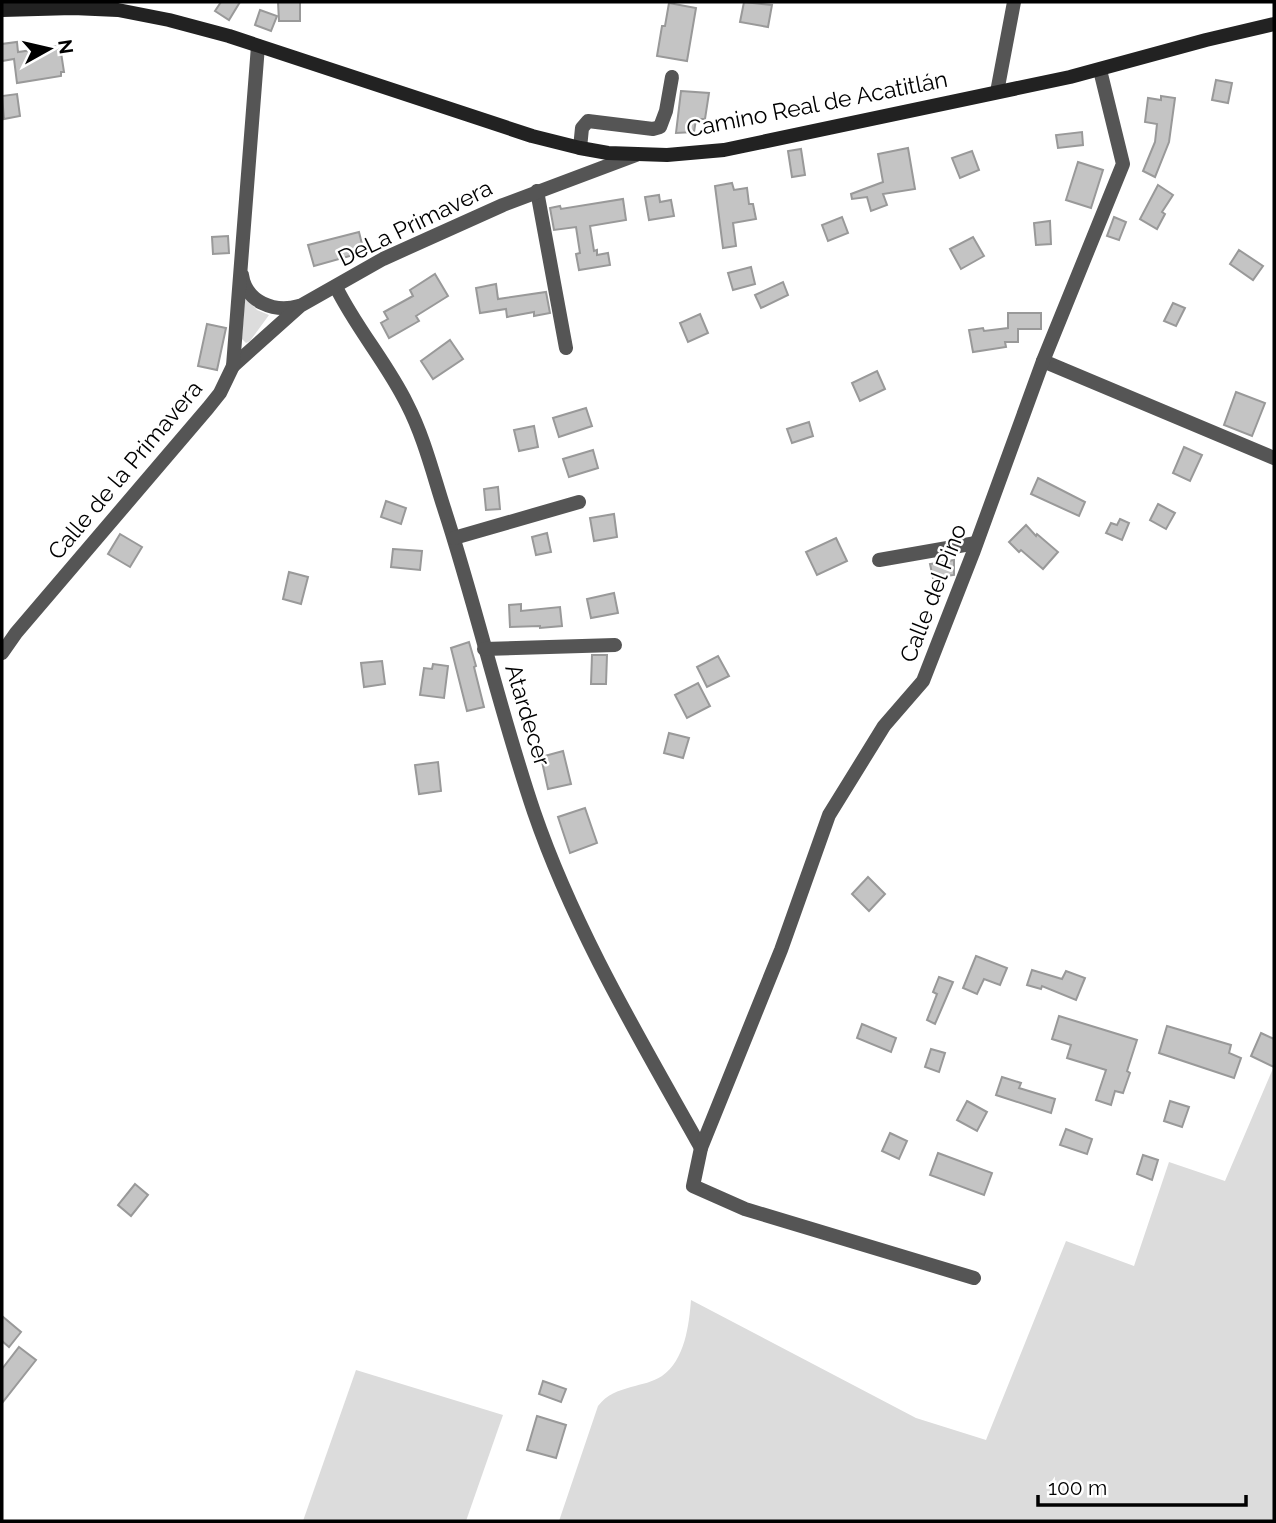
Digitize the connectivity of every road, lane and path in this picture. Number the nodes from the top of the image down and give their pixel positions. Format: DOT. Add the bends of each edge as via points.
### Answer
graph roads {
  1 [pos="1014,2"];
  2 [pos="2,10"];
  3 [pos="1274,24"];
  4 [pos="258,46"];
  5 [pos="1100,70"];
  6 [pos="672,77"];
  7 [pos="997,92"];
  8 [pos="580,148"];
  9 [pos="636,155"];
  10 [pos="537,191"];
  11 [pos="241,264"];
  12 [pos="336,287"];
  13 [pos="300,306"];
  14 [pos="566,348"];
  15 [pos="1043,361"];
  16 [pos="233,366"];
  17 [pos="1274,458"];
  18 [pos="579,502"];
  19 [pos="454,538"];
  20 [pos="976,543"];
  21 [pos="879,560"];
  22 [pos="615,645"];
  23 [pos="484,649"];
  24 [pos="2,653"];
  25 [pos="701,1148"];
  26 [pos="974,1278"];
  1 -- 7 [label="street"];
  2 -- 4 [label="main road, Camino Real de Acatitlán" via="118,10"];
  3 -- 5 [label="main road, Camino Real de Acatitlán"];
  4 -- 8 [label="main road, Camino Real de Acatitlán"];
  4 -- 11 [label="street, Calle de la Primavera"];
  5 -- 7 [label="main road, Camino Real de Acatitlán"];
  5 -- 15 [label="street, Calle del Pino" via="1123,164"];
  6 -- 8 [label="street" via="660,127 588,121 582,128"];
  7 -- 9 [label="main road, Camino Real de Acatitlán" via="723,150"];
  8 -- 9 [label="main road, Camino Real de Acatitlán"];
  9 -- 10 [label="street, DeLa Primavera"];
  10 -- 12 [label="street, DeLa Primavera" via="383,259"];
  10 -- 14 [label="street"];
  11 -- 13 [label="street" via="245,287 257,300 273,307"];
  11 -- 16 [label="street, Calle de la Primavera"];
  12 -- 13 [label="street, DeLa Primavera"];
  12 -- 19 [label="street, Atardecer" via="407,403"];
  13 -- 16 [label="street, DeLa Primavera"];
  15 -- 17 [label="street"];
  15 -- 20 [label="street, Calle del Pino"];
  16 -- 24 [label="street, Calle de la Primavera" via="208,408"];
  18 -- 19 [label="street"];
  19 -- 23 [label="street, Atardecer"];
  20 -- 21 [label="street"];
  20 -- 25 [label="street, Calle del Pino" via="923,681 884,726 829,815 781,950"];
  22 -- 23 [label="street"];
  23 -- 25 [label="street, Atardecer" via="553,865 598,962"];
  25 -- 26 [label="street" via="693,1186 745,1209"];
}
